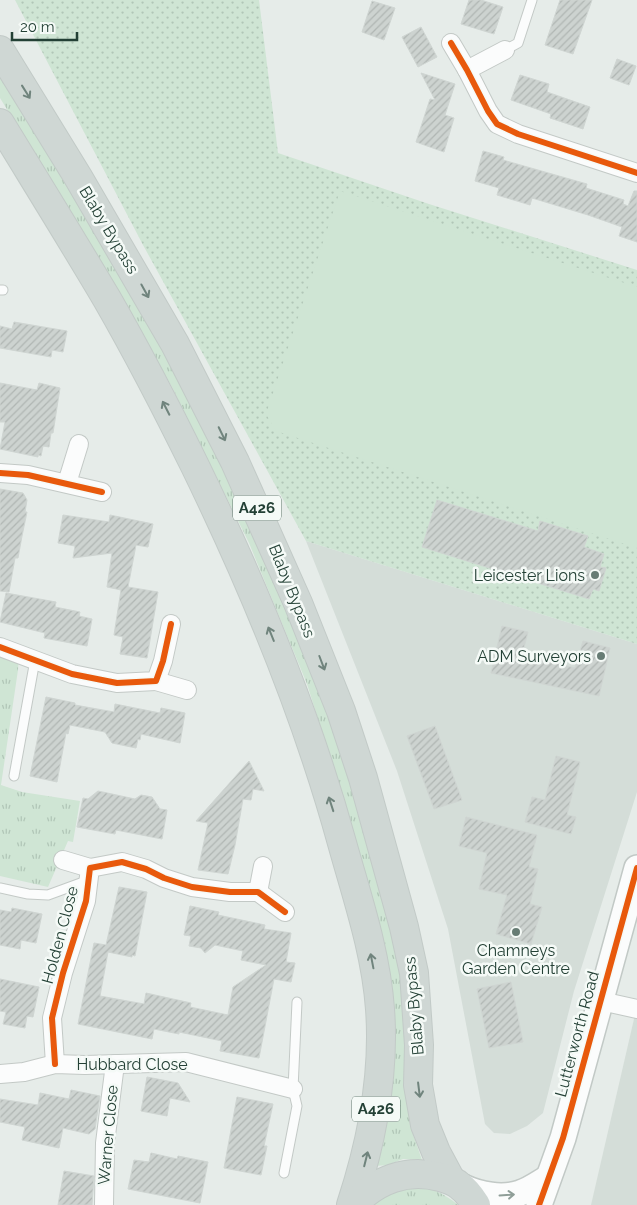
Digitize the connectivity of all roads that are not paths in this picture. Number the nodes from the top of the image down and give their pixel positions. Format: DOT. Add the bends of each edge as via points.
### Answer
graph roads {
  1 [pos="532,0"];
  2 [pos="451,43"];
  3 [pos="0,50"];
  4 [pos="505,50"];
  5 [pos="467,70"];
  6 [pos="0,123"];
  7 [pos="637,172"];
  8 [pos="79,444"];
  9 [pos="0,473"];
  10 [pos="67,483"];
  11 [pos="102,492"];
  12 [pos="171,624"];
  13 [pos="0,647"];
  14 [pos="35,660"];
  15 [pos="156,680"];
  16 [pos="187,690"];
  17 [pos="14,776"];
  18 [pos="63,860"];
  19 [pos="263,866"];
  20 [pos="637,868"];
  21 [pos="90,874"];
  22 [pos="0,888"];
  23 [pos="258,892"];
  24 [pos="632,908"];
  25 [pos="285,912"];
  26 [pos="601,1001"];
  27 [pos="297,1002"];
  28 [pos="637,1009"];
  29 [pos="55,1064"];
  30 [pos="116,1064"];
  31 [pos="0,1074"];
  32 [pos="293,1089"];
  33 [pos="284,1173"];
  34 [pos="548,1178"];
  35 [pos="463,1191"];
  36 [pos="104,1205"];
  37 [pos="352,1205"];
  38 [pos="539,1205"];
  1 -- 4 [label="lane" via="518,43"];
  2 -- 5 [label="street"];
  3 -- 35 [label="main road, Blaby Bypass / A426, one-way" via="175,344 239,470 298,604 363,778 404,927 414,973 418,1085 425,1125 436,1152"];
  4 -- 5 [label="street"];
  5 -- 7 [label="street" via="498,124 518,134"];
  37 -- 6 [label="main road, A426, one-way" via="376,1110 380,1076 380,1009 366,929 334,812 294,692 239,558 166,407 108,301"];
  8 -- 10 [label="street"];
  9 -- 10 [label="street"];
  10 -- 11 [label="street"];
  12 -- 15 [label="street" via="164,661"];
  13 -- 14 [label="street"];
  14 -- 15 [label="street" via="72,674 117,683"];
  14 -- 17 [label="lane"];
  15 -- 16 [label="street"];
  18 -- 21 [label="street, Holden Close"];
  19 -- 23 [label="street"];
  20 -- 24 [label="street, Lutterworth Road"];
  21 -- 22 [label="lane" via="48,895"];
  21 -- 23 [label="street, Holden Close" via="122,862 192,886 230,892"];
  21 -- 29 [label="street, Holden Close" via="86,901 52,1018"];
  23 -- 25 [label="street"];
  24 -- 26 [label="street, Lutterworth Road"];
  26 -- 28 [label="street"];
  26 -- 34 [label="street, Lutterworth Road" via="564,1138"];
  27 -- 32 [label="lane"];
  29 -- 30 [label="street, Hubbard Close"];
  29 -- 31 [label="street, Hubbard Close"];
  30 -- 32 [label="street, Hubbard Close" via="186,1062"];
  30 -- 36 [label="street, Warner Close" via="105,1143"];
  32 -- 33 [label="lane" via="297,1106"];
  35 -- 34 [label="street, one-way" via="507,1196 522,1193"];
  34 -- 38 [label="street, Lutterworth Road"];
  35 -- 37 [label="main road" via="430,1174 411,1174 380,1183"];
}
